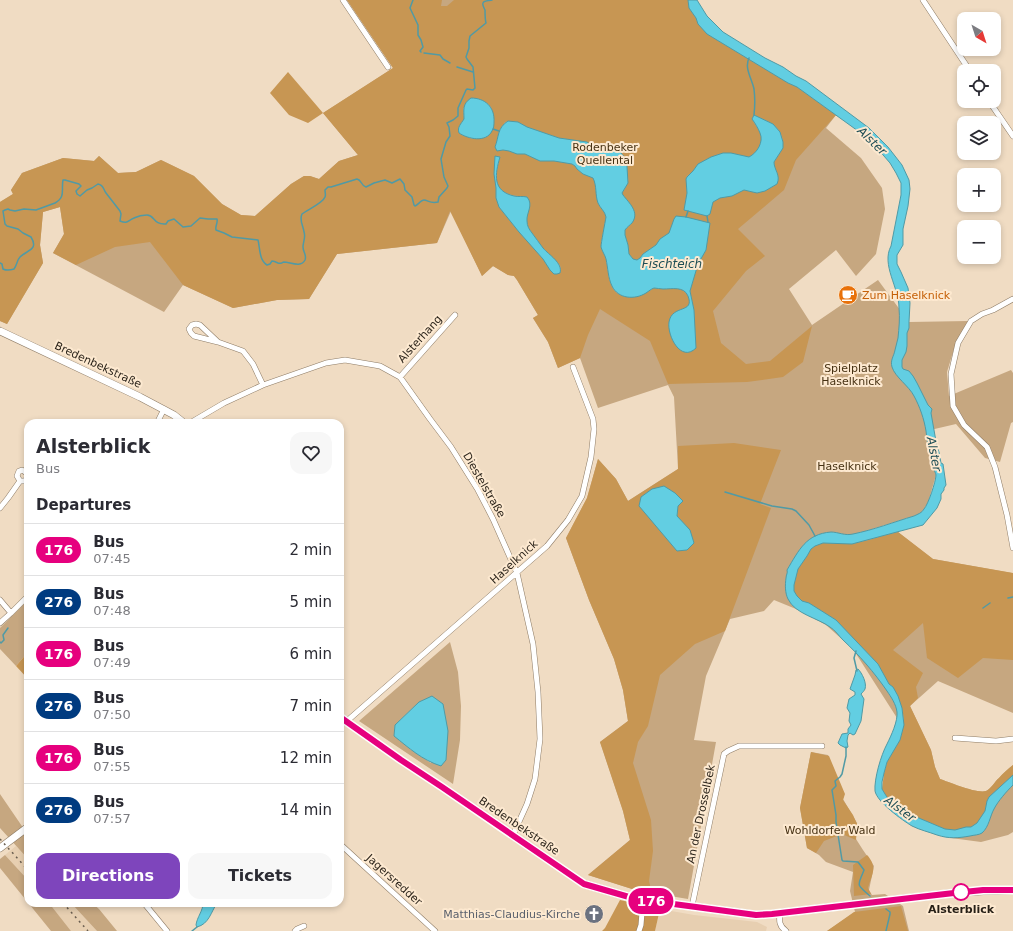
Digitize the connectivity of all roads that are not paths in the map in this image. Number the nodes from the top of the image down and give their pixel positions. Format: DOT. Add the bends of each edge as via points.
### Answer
graph roads {
  1 [pos="343,0"];
  2 [pos="923,0"];
  3 [pos="965,64"];
  4 [pos="388,67"];
  5 [pos="994,108"];
  6 [pos="1013,136"];
  7 [pos="1013,299"];
  8 [pos="455,315"];
  9 [pos="0,331"];
  10 [pos="218,342"];
  11 [pos="573,367"];
  12 [pos="400,377"];
  13 [pos="263,385"];
  14 [pos="164,409"];
  15 [pos="159,419"];
  16 [pos="179,419"];
  17 [pos="197,419"];
  18 [pos="24,471"];
  19 [pos="20,480"];
  20 [pos="24,481"];
  21 [pos="0,508"];
  22 [pos="1013,548"];
  23 [pos="517,573"];
  24 [pos="0,600"];
  25 [pos="24,600"];
  26 [pos="11,613"];
  27 [pos="0,623"];
  28 [pos="344,719"];
  29 [pos="347,721"];
  30 [pos="955,738"];
  31 [pos="1013,739"];
  32 [pos="822,746"];
  33 [pos="24,830"];
  34 [pos="513,835"];
  35 [pos="0,848"];
  36 [pos="344,848"];
  37 [pos="1013,890"];
  38 [pos="643,900"];
  39 [pos="692,906"];
  40 [pos="147,907"];
  41 [pos="780,913"];
  42 [pos="304,926"];
  43 [pos="167,931"];
  44 [pos="295,931"];
  45 [pos="436,931"];
  46 [pos="639,931"];
  47 [pos="786,931"];
  1 -- 4 [label="street"];
  2 -- 3 [label="street"];
  5 -- 6 [label="street"];
  7 -- 22 [label="street" via="971,321 958,343 951,374 953,406 964,425 987,446 995,467"];
  8 -- 12 [label="street, Alsterhang"];
  9 -- 14 [label="street, Bredenbekstraße"];
  10 -- 10 [label="street" via="200,325 192,325 189,329 194,336"];
  10 -- 13 [label="street" via="243,351 253,364"];
  11 -- 23 [label="street, Haselknick" via="593,419 594,429 582,496 568,520 547,546"];
  12 -- 13 [label="street, Diestelstraße" via="380,366 346,360 326,363"];
  12 -- 23 [label="street, Diestelstraße" via="451,447 478,490"];
  13 -- 17 [label="street, Diestelstraße"];
  14 -- 15 [label="street"];
  14 -- 16 [label="street, Bredenbekstraße"];
  18 -- 19 [label="street" via="20,471"];
  19 -- 20 [label="street"];
  19 -- 21 [label="street"];
  23 -- 29 [label="street, Haselknick"];
  23 -- 34 [label="street, Diestelstraße" via="533,644 540,739 535,779"];
  24 -- 26 [label="street"];
  25 -- 26 [label="street"];
  26 -- 27 [label="street"];
  28 -- 29 [label="street, Bredenbekstraße"];
  29 -- 34 [label="street, Bredenbekstraße"];
  30 -- 31 [label="street"];
  32 -- 39 [label="street, An der Drosselbek" via="740,746 724,754"];
  33 -- 35 [label="street"];
  34 -- 38 [label="street, Bredenbekstraße" via="584,884"];
  36 -- 45 [label="street, Jagersredder"];
  37 -- 41 [label="street" via="983,890"];
  38 -- 39 [label="street, Bredenbekstraße"];
  38 -- 46 [label="street"];
  39 -- 41 [label="street, Bredenbekstraße" via="748,915"];
  40 -- 43 [label="street"];
  41 -- 47 [label="street" via="780,926"];
  42 -- 44 [label="street"];
}
